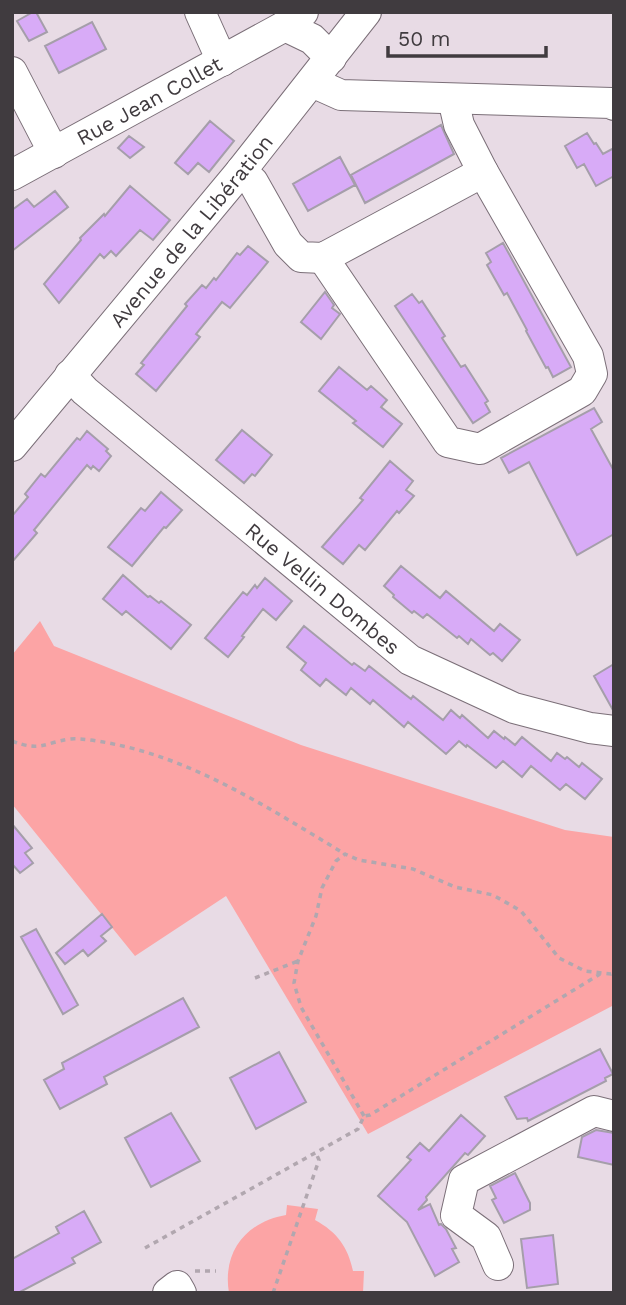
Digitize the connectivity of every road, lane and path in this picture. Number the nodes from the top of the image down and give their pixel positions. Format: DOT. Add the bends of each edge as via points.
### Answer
graph roads {
  1 [pos="200,12"];
  2 [pos="366,12"];
  3 [pos="296,17"];
  4 [pos="338,48"];
  5 [pos="222,61"];
  6 [pos="12,72"];
  7 [pos="312,82"];
  8 [pos="453,99"];
  9 [pos="614,105"];
  10 [pos="54,153"];
  11 [pos="241,171"];
  12 [pos="483,172"];
  13 [pos="12,175"];
  14 [pos="323,258"];
  15 [pos="70,375"];
  16 [pos="12,446"];
  17 [pos="614,731"];
  18 [pos="12,741"];
  19 [pos="345,854"];
  20 [pos="298,961"];
  21 [pos="602,973"];
  22 [pos="614,973"];
  23 [pos="255,978"];
  24 [pos="364,1116"];
  25 [pos="614,1116"];
  26 [pos="316,1153"];
  27 [pos="145,1248"];
  28 [pos="498,1265"];
  29 [pos="168,1293"];
  30 [pos="181,1293"];
  31 [pos="273,1293"];
  1 -- 5 [label="street"];
  2 -- 4 [label="street, Avenue de la Libération"];
  3 -- 4 [label="street, Rue Jean Collet" via="330,27"];
  3 -- 5 [label="street, Rue Jean Collet"];
  4 -- 7 [label="street, Avenue de la Libération"];
  5 -- 10 [label="street, Rue Jean Collet"];
  6 -- 10 [label="street"];
  7 -- 8 [label="street" via="341,95"];
  7 -- 11 [label="street, Avenue de la Libération"];
  8 -- 9 [label="street"];
  8 -- 12 [label="street" via="459,125"];
  10 -- 13 [label="street, Rue Jean Collet"];
  11 -- 14 [label="street" via="253,182 288,244 301,257"];
  11 -- 15 [label="street, Avenue de la Libération"];
  12 -- 14 [label="street"];
  12 -- 14 [label="street" via="588,356 592,374 582,391 481,449 448,442"];
  15 -- 16 [label="street, Avenue de la Libération"];
  15 -- 17 [label="street, Rue Vellin Dombes" via="410,660 514,708"];
  18 -- 19 [label="path" via="40,747 72,739 161,757 268,808"];
  19 -- 20 [label="path" via="336,861 322,888"];
  19 -- 21 [label="path" via="413,869 455,887 493,895 521,911 559,958 584,971"];
  20 -- 23 [label="path"];
  20 -- 24 [label="path" via="294,983 302,1007"];
  21 -- 22 [label="path"];
  21 -- 24 [label="path"];
  24 -- 26 [label="path" via="358,1129"];
  25 -- 28 [label="street" via="594,1111 464,1180 456,1215 486,1237"];
  26 -- 27 [label="path"];
  26 -- 31 [label="path" via="319,1160"];
  29 -- 30 [label="street" via="177,1286"];
}
